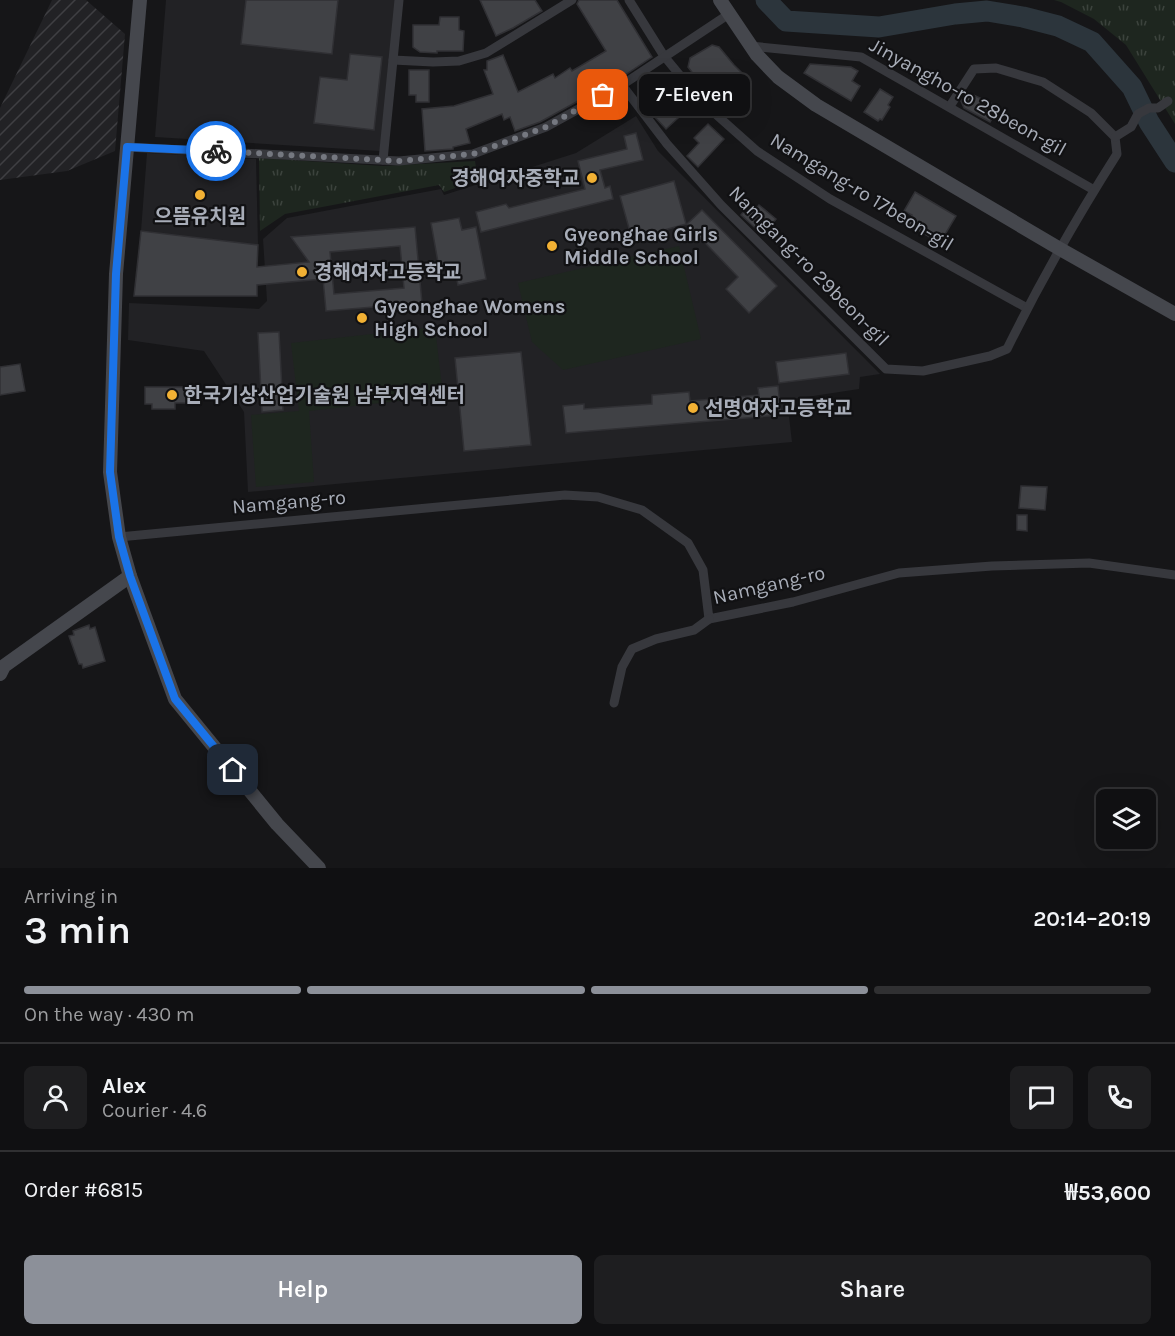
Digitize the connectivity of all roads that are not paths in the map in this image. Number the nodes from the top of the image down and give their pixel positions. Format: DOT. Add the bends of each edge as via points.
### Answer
graph roads {
  1 [pos="140,0"];
  2 [pos="399,0"];
  3 [pos="572,0"];
  4 [pos="629,0"];
  5 [pos="720,0"];
  6 [pos="729,14"];
  7 [pos="750,46"];
  8 [pos="664,56"];
  9 [pos="393,60"];
  10 [pos="622,85"];
  11 [pos="1168,101"];
  12 [pos="950,106"];
  13 [pos="1114,137"];
  14 [pos="127,147"];
  15 [pos="383,160"];
  16 [pos="1094,190"];
  17 [pos="1060,249"];
  18 [pos="1027,308"];
  19 [pos="1175,314"];
  20 [pos="119,537"];
  21 [pos="128,570"];
  22 [pos="1175,575"];
  23 [pos="709,619"];
  24 [pos="1,669"];
  25 [pos="614,703"];
  26 [pos="319,868"];
  1 -- 14 [label="street"];
  2 -- 9 [label="street"];
  3 -- 9 [label="street" via="486,53 459,61"];
  4 -- 8 [label="street, Namgang-ro 17beon-gil"];
  5 -- 6 [label="street"];
  6 -- 7 [label="street"];
  6 -- 8 [label="street"];
  7 -- 12 [label="street, Jinyangho-ro 28beon-gil" via="861,57"];
  7 -- 17 [label="street" via="778,77 816,105"];
  8 -- 10 [label="street"];
  8 -- 18 [label="street, Namgang-ro 17beon-gil" via="702,102 758,152 830,199"];
  9 -- 15 [label="street"];
  10 -- 15 [label="street" via="546,127 473,154"];
  10 -- 18 [label="street, Namgang-ro 29beon-gil" via="667,144 721,204 886,369 923,371 1007,349"];
  11 -- 13 [label="street" via="1138,114 1131,127"];
  12 -- 13 [label="street" via="974,69 996,68 1043,82 1091,113"];
  12 -- 16 [label="street, Jinyangho-ro 28beon-gil"];
  13 -- 16 [label="street" via="1117,154"];
  14 -- 15 [label="street"];
  14 -- 20 [label="street" via="116,274 110,472"];
  16 -- 17 [label="street"];
  17 -- 18 [label="street, Namgang-ro 29beon-gil"];
  17 -- 19 [label="street"];
  20 -- 21 [label="street"];
  20 -- 23 [label="street, Namgang-ro" via="565,495 598,497 642,510 688,543 703,570"];
  21 -- 24 [label="street"];
  21 -- 26 [label="street" via="175,699 277,824"];
  22 -- 23 [label="street, Namgang-ro" via="1089,563 899,573 793,602"];
  23 -- 25 [label="street" via="694,630 632,649 622,667"];
}
